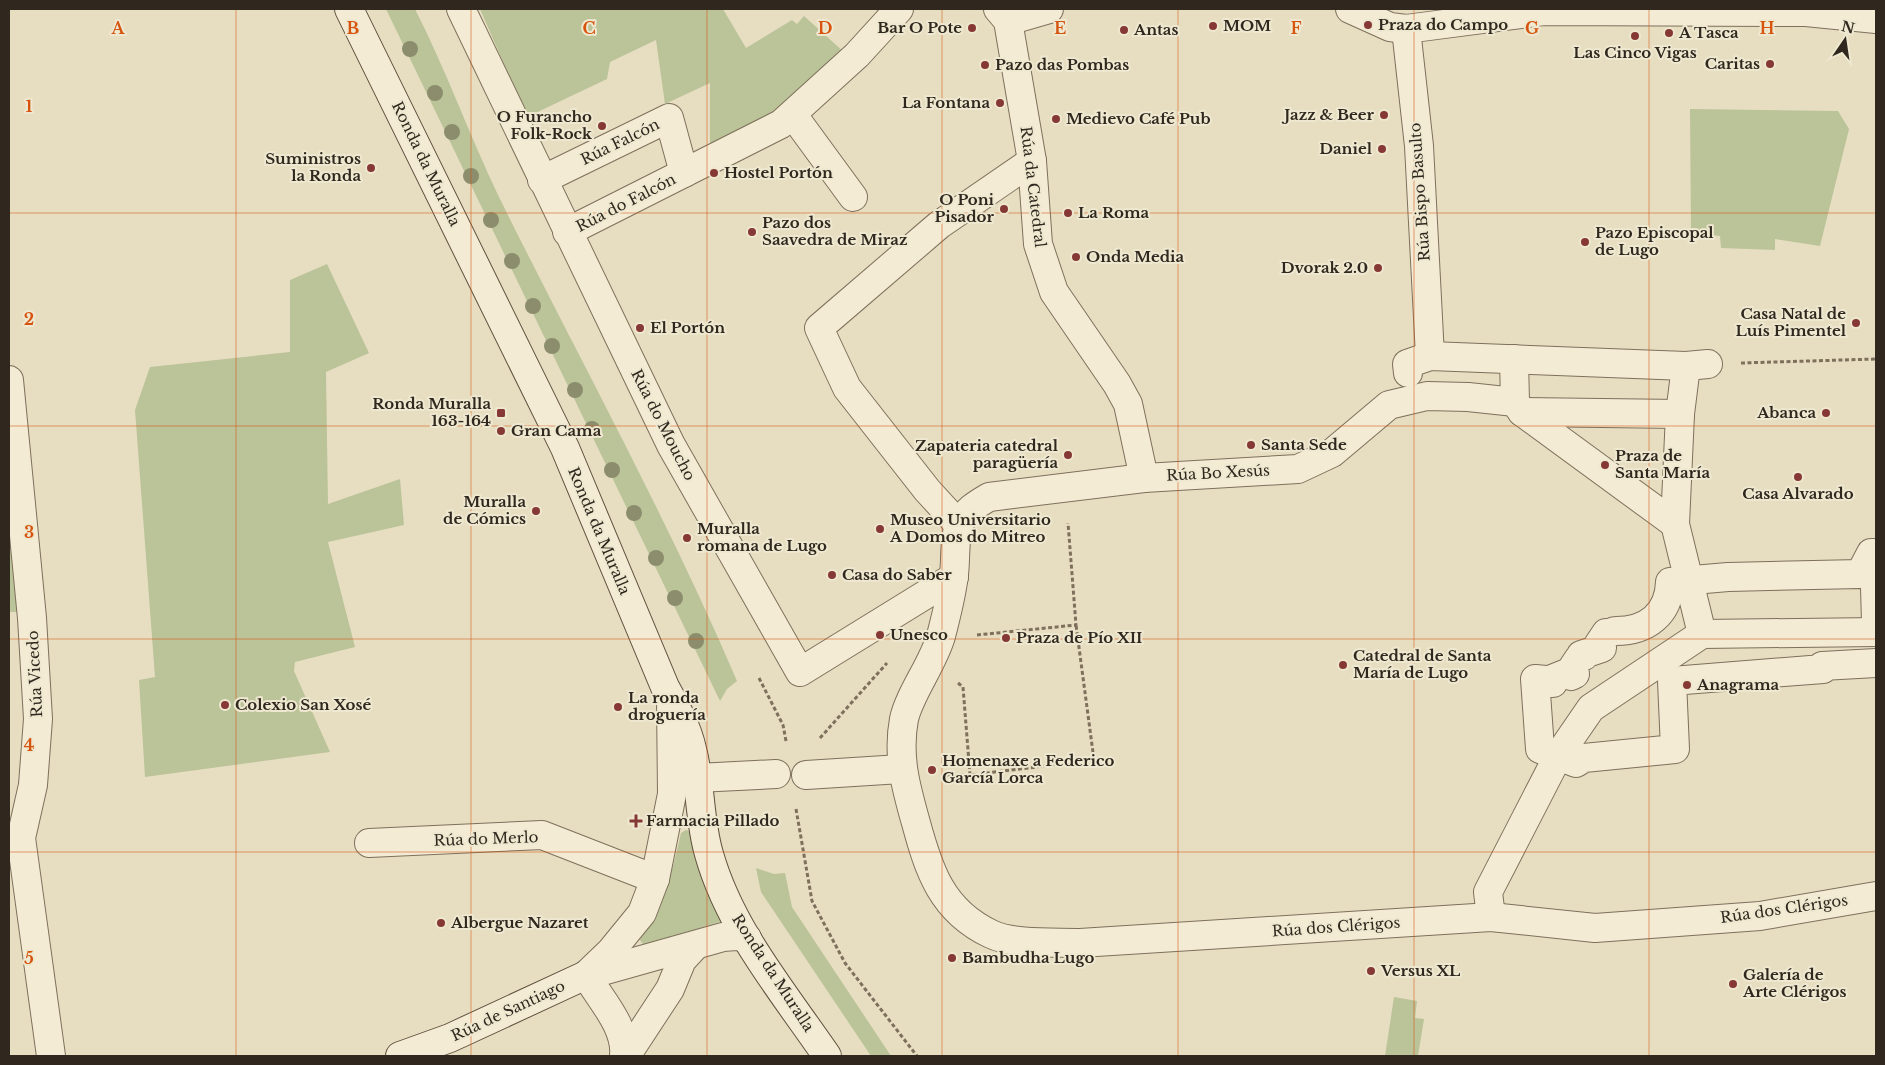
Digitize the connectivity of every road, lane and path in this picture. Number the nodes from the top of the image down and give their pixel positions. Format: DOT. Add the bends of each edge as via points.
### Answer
graph roads {
  1 [pos="349,9"];
  2 [pos="461,9"];
  3 [pos="900,9"];
  4 [pos="1049,9"];
  5 [pos="1350,9"];
  6 [pos="1003,15"];
  7 [pos="1876,19"];
  8 [pos="1406,29"];
  9 [pos="793,115"];
  10 [pos="1032,161"];
  11 [pos="684,173"];
  12 [pos="542,180"];
  13 [pos="852,197"];
  14 [pos="567,232"];
  15 [pos="1514,358"];
  16 [pos="1876,360"];
  17 [pos="1697,365"];
  18 [pos="1414,378"];
  19 [pos="9,380"];
  20 [pos="1518,407"];
  21 [pos="1680,414"];
  22 [pos="1144,478"];
  23 [pos="1065,488"];
  24 [pos="1675,524"];
  25 [pos="959,525"];
  26 [pos="954,577"];
  27 [pos="1688,580"];
  28 [pos="1876,622"];
  29 [pos="1076,625"];
  30 [pos="1876,632"];
  31 [pos="1702,634"];
  32 [pos="935,649"];
  33 [pos="891,658"];
  34 [pos="1876,663"];
  35 [pos="671,699"];
  36 [pos="816,743"];
  37 [pos="1558,756"];
  38 [pos="901,769"];
  39 [pos="776,774"];
  40 [pos="806,775"];
  41 [pos="970,775"];
  42 [pos="947,776"];
  43 [pos="697,778"];
  44 [pos="795,806"];
  45 [pos="369,843"];
  46 [pos="655,879"];
  47 [pos="1876,896"];
  48 [pos="1491,917"];
  49 [pos="747,938"];
  50 [pos="694,947"];
  51 [pos="586,975"];
  52 [pos="51,1056"];
  53 [pos="400,1056"];
  54 [pos="625,1056"];
  55 [pos="826,1056"];
  56 [pos="918,1056"];
  1 -- 35 [label="street, Ronda da Muralla" via="565,448"];
  2 -- 12 [label="street, Rúa do Moucho"];
  3 -- 9 [label="street" via="857,56"];
  4 -- 6 [label="street"];
  5 -- 8 [label="street" via="1390,27"];
  6 -- 10 [label="street, Rúa da Catedral"];
  7 -- 8 [label="street" via="1806,12 1544,12"];
  8 -- 18 [label="street, Rúa Bispo Basulto" via="1419,146"];
  9 -- 11 [label="street"];
  9 -- 13 [label="street"];
  10 -- 22 [label="street, Rúa da Catedral" via="1038,244 1054,292 1128,404"];
  10 -- 25 [label="street" via="939,225 819,328 847,388 927,490"];
  11 -- 12 [label="street, Rúa Falcón" via="669,118"];
  11 -- 14 [label="street, Rúa do Falcón"];
  12 -- 14 [label="street, Rúa do Moucho"];
  14 -- 26 [label="street, Rúa do Moucho" via="671,445 800,672"];
  15 -- 17 [label="street"];
  15 -- 18 [label="street"];
  15 -- 20 [label="street"];
  16 -- 17 [label="path"];
  17 -- 21 [label="street"];
  18 -- 20 [label="street" via="1468,397"];
  18 -- 22 [label="street, Rúa Bo Xesús" via="1389,405 1332,453 1298,469"];
  19 -- 52 [label="street, Rúa Vicedo" via="38,719 33,785 21,838"];
  20 -- 21 [label="street"];
  20 -- 24 [label="street"];
  21 -- 24 [label="street"];
  22 -- 23 [label="street, Rúa Bo Xesús"];
  23 -- 25 [label="street, Rúa Bo Xesús" via="989,497 971,508"];
  23 -- 29 [label="path"];
  24 -- 27 [label="street"];
  25 -- 26 [label="street"];
  26 -- 32 [label="street"];
  27 -- 28 [label="street" via="1860,574 1874,554"];
  27 -- 31 [label="street"];
  27 -- 37 [label="street" via="1670,582 1666,604 1648,624 1634,630 1606,633 1598,645 1602,648 1581,655 1584,656 1572,670 1575,674 1570,676 1567,673 1552,679 1553,683 1535,679 1540,749"];
  29 -- 32 [label="path"];
  29 -- 41 [label="path" via="1094,760"];
  30 -- 31 [label="street"];
  31 -- 37 [label="street" via="1592,708"];
  32 -- 38 [label="street" via="904,719"];
  32 -- 41 [label="path" via="963,687"];
  33 -- 36 [label="path"];
  34 -- 37 [label="street" via="1672,680 1675,749 1584,758 1576,763"];
  35 -- 43 [label="street, Ronda da Muralla" via="690,739"];
  35 -- 46 [label="street, Rúa de Santiago" via="672,794"];
  37 -- 48 [label="street" via="1488,892"];
  38 -- 40 [label="street"];
  38 -- 48 [label="street, Rúa dos Clérigos" via="934,880 953,908 970,923 993,935 1022,941 1080,943"];
  39 -- 43 [label="street"];
  41 -- 42 [label="path"];
  43 -- 49 [label="street, Ronda da Muralla" via="708,853 718,881"];
  44 -- 56 [label="path" via="812,901 845,963"];
  45 -- 46 [label="street, Rúa do Merlo" via="542,836"];
  46 -- 51 [label="street, Rúa de Santiago" via="642,913 633,926"];
  47 -- 48 [label="street, Rúa dos Clérigos" via="1760,916 1596,928"];
  49 -- 50 [label="street, Rúa de Santiago" via="723,937"];
  49 -- 55 [label="street, Ronda da Muralla"];
  50 -- 51 [label="street, Rúa de Santiago"];
  50 -- 54 [label="street" via="682,960 670,989"];
  51 -- 53 [label="street, Rúa de Santiago" via="450,1038"];
  51 -- 54 [label="street" via="617,1025"];
}
